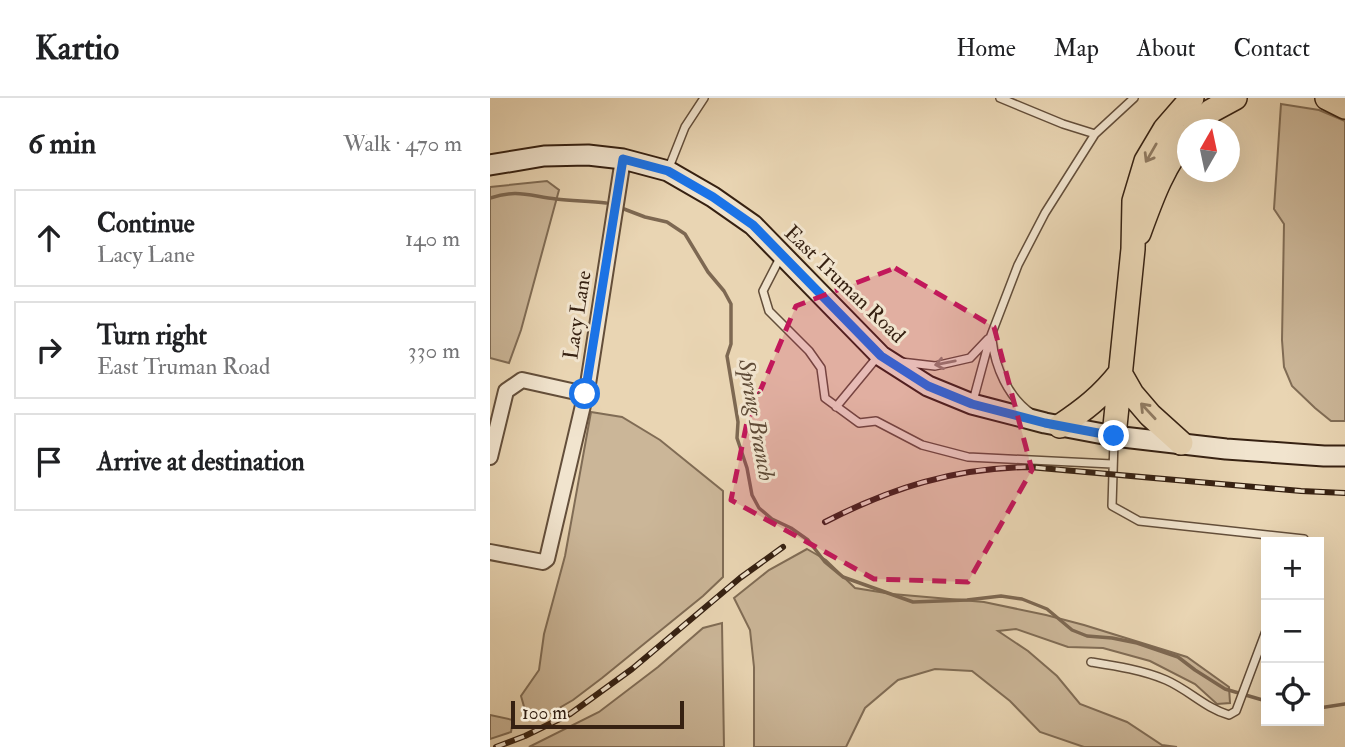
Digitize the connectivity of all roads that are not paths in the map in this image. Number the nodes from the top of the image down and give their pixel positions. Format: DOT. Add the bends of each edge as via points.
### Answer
graph roads {
  1 [pos="704,98"];
  2 [pos="1000,98"];
  3 [pos="1134,98"];
  4 [pos="1192,98"];
  5 [pos="1235,98"];
  6 [pos="1327,98"];
  7 [pos="1345,107"];
  8 [pos="1203,119"];
  9 [pos="1095,134"];
  10 [pos="1177,149"];
  11 [pos="623,159"];
  12 [pos="490,165"];
  13 [pos="668,171"];
  14 [pos="1133,249"];
  15 [pos="781,255"];
  16 [pos="991,336"];
  17 [pos="884,358"];
  18 [pos="1120,373"];
  19 [pos="585,394"];
  20 [pos="972,404"];
  21 [pos="836,407"];
  22 [pos="1053,424"];
  23 [pos="1114,436"];
  24 [pos="1181,443"];
  25 [pos="1345,456"];
  26 [pos="490,457"];
  27 [pos="1112,464"];
  28 [pos="1294,537"];
  29 [pos="490,552"];
  30 [pos="1261,644"];
  31 [pos="1091,662"];
  1 -- 13 [label="lane" via="685,127"];
  2 -- 9 [label="lane"];
  3 -- 9 [label="lane"];
  4 -- 14 [label="highway, one-way" via="1165,129 1146,161 1134,201"];
  5 -- 8 [label="highway"];
  6 -- 7 [label="highway"];
  9 -- 16 [label="lane" via="1018,265"];
  10 -- 14 [label="highway"];
  11 -- 12 [label="main road, East Truman Road" via="555,156"];
  11 -- 13 [label="main road, East Truman Road"];
  11 -- 19 [label="street, Lacy Lane"];
  13 -- 15 [label="main road, East Truman Road" via="753,225"];
  14 -- 18 [label="highway"];
  15 -- 17 [label="main road, East Truman Road"];
  15 -- 21 [label="lane" via="763,291 769,311 821,368 825,398"];
  16 -- 17 [label="lane, one-way" via="970,358 935,366"];
  16 -- 20 [label="lane"];
  16 -- 22 [label="lane" via="1000,374 1013,394 1026,410"];
  17 -- 20 [label="main road, East Truman Road" via="928,386"];
  17 -- 21 [label="lane"];
  18 -- 22 [label="highway" via="1087,407"];
  18 -- 23 [label="highway"];
  24 -- 18 [label="highway, one-way" via="1150,415"];
  19 -- 26 [label="street" via="522,380 506,391"];
  19 -- 29 [label="street, Lacy Lane" via="547,559"];
  20 -- 22 [label="main road, East Truman Road"];
  21 -- 27 [label="lane" via="859,423 876,421 922,445 968,457"];
  22 -- 23 [label="main road, East Truman Road"];
  23 -- 24 [label="main road, East Truman Road"];
  23 -- 27 [label="lane"];
  24 -- 25 [label="main road, East Truman Road"];
  27 -- 28 [label="lane" via="1112,506 1139,521"];
  30 -- 31 [label="lane" via="1236,711 1229,715 1168,681 1130,668"];
}
